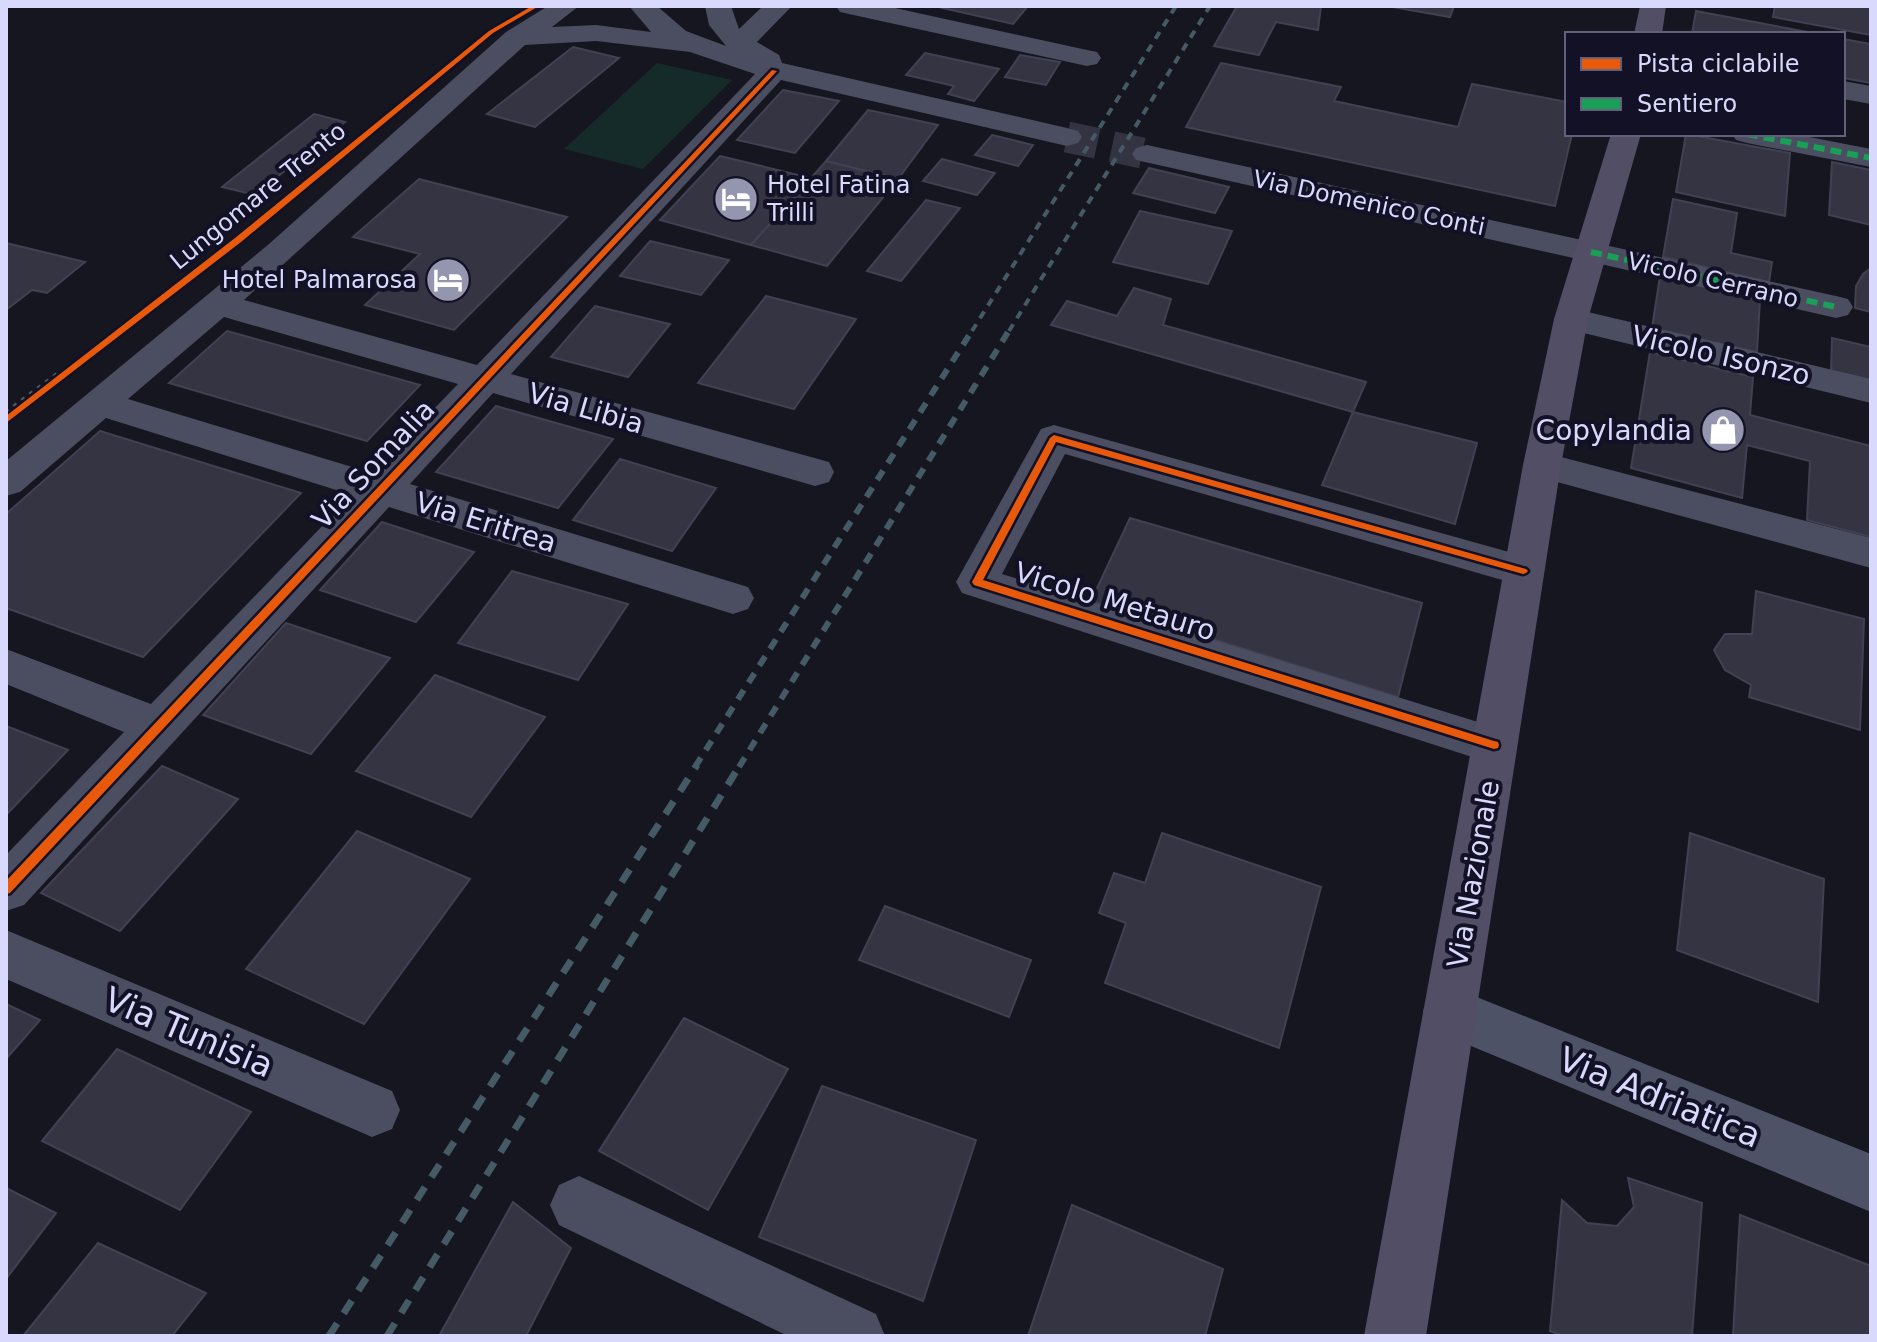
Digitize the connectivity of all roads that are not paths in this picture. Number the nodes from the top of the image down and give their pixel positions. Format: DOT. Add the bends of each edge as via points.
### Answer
graph roads {
  1 [pos="566,6"];
  2 [pos="718,6"];
  3 [pos="779,6"];
  4 [pos="849,6"];
  5 [pos="1653,6"];
  6 [pos="670,8"];
  7 [pos="1648,32"];
  8 [pos="516,38"];
  9 [pos="739,44"];
  10 [pos="701,49"];
  11 [pos="1087,58"];
  12 [pos="785,73"];
  13 [pos="1845,90"];
  14 [pos="1871,95"];
  15 [pos="1625,136"];
  16 [pos="1757,136"];
  17 [pos="1067,137"];
  18 [pos="1147,154"];
  19 [pos="1871,158"];
  20 [pos="1591,252"];
  21 [pos="219,304"];
  22 [pos="1836,307"];
  23 [pos="1571,319"];
  24 [pos="485,379"];
  25 [pos="1871,391"];
  26 [pos="101,404"];
  27 [pos="1542,465"];
  28 [pos="815,472"];
  29 [pos="6,482"];
  30 [pos="381,490"];
  31 [pos="1871,553"];
  32 [pos="1523,571"];
  33 [pos="733,598"];
  34 [pos="6,666"];
  35 [pos="159,726"];
  36 [pos="1494,745"];
  37 [pos="6,889"];
  38 [pos="6,954"];
  39 [pos="1449,1011"];
  40 [pos="372,1110"];
  41 [pos="1871,1183"];
  42 [pos="579,1205"];
  43 [pos="854,1336"];
  44 [pos="1395,1336"];
  1 -- 8 [label="street, Lungomare Trento"];
  2 -- 9 [label="street" via="720,20"];
  3 -- 9 [label="street"];
  4 -- 11 [label="street"];
  5 -- 7 [label="main road"];
  6 -- 8 [label="street"];
  6 -- 10 [label="street" via="660,26"];
  8 -- 10 [label="street" via="596,33"];
  8 -- 21 [label="street, Lungomare Trento"];
  9 -- 12 [label="street"];
  10 -- 12 [label="street"];
  12 -- 17 [label="street"];
  12 -- 24 [label="street, Via Somalia"];
  13 -- 14 [label="street"];
  15 -- 20 [label="main road, Via Nazionale"];
  16 -- 19 [label="street"];
  18 -- 20 [label="street, Via Domenico Conti"];
  20 -- 22 [label="street, Vicolo Cerrano"];
  20 -- 23 [label="main road, Via Nazionale"];
  21 -- 24 [label="street, Via Libia"];
  21 -- 26 [label="street, Lungomare Trento"];
  23 -- 25 [label="street, Vicolo Isonzo"];
  23 -- 27 [label="main road, Via Nazionale"];
  24 -- 28 [label="street, Via Libia"];
  24 -- 30 [label="street, Via Somalia"];
  26 -- 29 [label="street, Lungomare Trento"];
  26 -- 30 [label="street, Via Eritrea"];
  27 -- 31 [label="street"];
  27 -- 32 [label="main road, Via Nazionale"];
  30 -- 33 [label="street, Via Eritrea"];
  30 -- 35 [label="street, Via Somalia"];
  32 -- 36 [label="main road, Via Nazionale"];
  32 -- 36 [label="street, Vicolo Metauro" via="1054,438 977,582"];
  34 -- 35 [label="street"];
  35 -- 37 [label="street, Via Somalia"];
  36 -- 39 [label="main road, Via Nazionale"];
  38 -- 40 [label="street, Via Tunisia"];
  39 -- 41 [label="main road, Via Adriatica"];
  39 -- 44 [label="main road, Via Nazionale"];
  42 -- 43 [label="street"];
}
